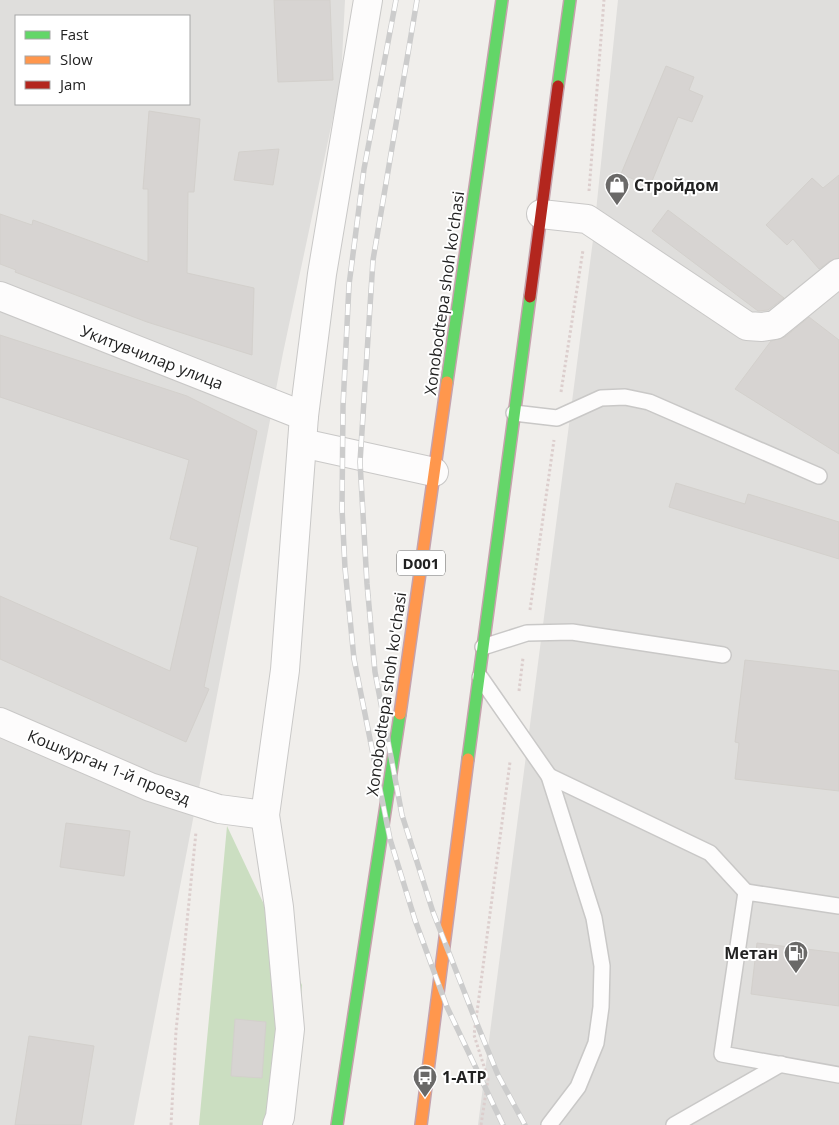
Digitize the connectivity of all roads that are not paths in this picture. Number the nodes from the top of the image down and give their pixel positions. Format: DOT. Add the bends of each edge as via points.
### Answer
graph roads {
  1 [pos="368,0"];
  2 [pos="502,0"];
  3 [pos="570,0"];
  4 [pos="541,214"];
  5 [pos="839,273"];
  6 [pos="0,296"];
  7 [pos="514,413"];
  8 [pos="304,416"];
  9 [pos="302,443"];
  10 [pos="434,472"];
  11 [pos="819,476"];
  12 [pos="483,647"];
  13 [pos="723,655"];
  14 [pos="479,675"];
  15 [pos="0,722"];
  16 [pos="549,776"];
  17 [pos="266,815"];
  18 [pos="746,892"];
  19 [pos="839,906"];
  20 [pos="781,1064"];
  21 [pos="839,1075"];
  22 [pos="277,1125"];
  23 [pos="337,1125"];
  24 [pos="421,1125"];
  25 [pos="549,1125"];
  26 [pos="674,1125"];
  1 -- 8 [label="street" via="322,274"];
  2 -- 10 [label="highway, Xonobodtepa shoh ko'chasi / D001"];
  3 -- 4 [label="highway"];
  4 -- 5 [label="street" via="587,220 747,326 762,328 775,325"];
  4 -- 7 [label="highway"];
  6 -- 8 [label="street, Укитувчилар улица"];
  7 -- 11 [label="lane" via="557,418 601,398 625,397 649,402"];
  7 -- 12 [label="highway"];
  8 -- 9 [label="street"];
  9 -- 10 [label="street"];
  9 -- 17 [label="street" via="285,670"];
  10 -- 23 [label="highway, Xonobodtepa shoh ko'chasi / D001"];
  12 -- 13 [label="lane" via="527,633 572,632"];
  12 -- 14 [label="highway"];
  14 -- 16 [label="lane"];
  14 -- 24 [label="highway"];
  15 -- 17 [label="street, Кошкурган 1-й проезд" via="133,780 210,806"];
  16 -- 18 [label="lane" via="710,853"];
  16 -- 25 [label="lane" via="594,918 602,966 602,1007 596,1043 578,1087"];
  17 -- 22 [label="street" via="279,907 290,1029"];
  18 -- 19 [label="lane"];
  18 -- 20 [label="lane" via="722,1054"];
  20 -- 21 [label="lane"];
  20 -- 26 [label="lane"];
}
